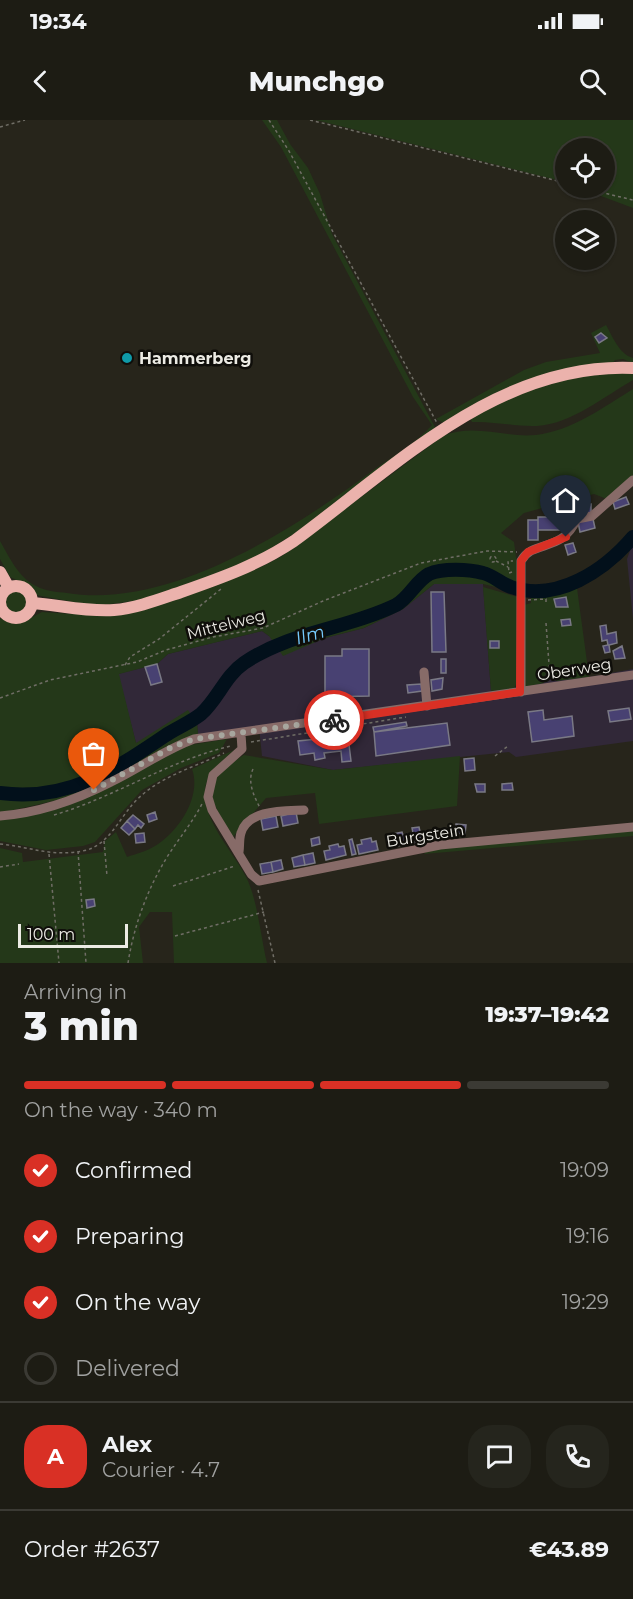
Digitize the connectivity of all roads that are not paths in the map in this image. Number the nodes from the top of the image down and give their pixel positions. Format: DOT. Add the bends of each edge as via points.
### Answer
graph roads {
  1 [pos="633,368"];
  2 [pos="633,480"];
  3 [pos="0,572"];
  4 [pos="9,588"];
  5 [pos="32,603"];
  6 [pos="1,609"];
  7 [pos="424,672"];
  8 [pos="633,675"];
  9 [pos="520,692"];
  10 [pos="398,700"];
  11 [pos="427,706"];
  12 [pos="398,710"];
  13 [pos="241,739"];
  14 [pos="304,810"];
  15 [pos="0,816"];
  16 [pos="633,827"];
  17 [pos="239,852"];
  1 -- 5 [label="main road" via="573,372 537,381 495,399 442,430 294,542 254,565 130,607 96,610"];
  2 -- 9 [label="street" via="592,516 577,519 566,537 524,555 520,580"];
  3 -- 4 [label="main road"];
  4 -- 5 [label="main road" via="24,588"];
  4 -- 6 [label="main road" via="2,595"];
  5 -- 6 [label="main road" via="28,613 19,618"];
  7 -- 11 [label="street"];
  8 -- 9 [label="street, Oberweg"];
  9 -- 11 [label="street, Oberweg"];
  10 -- 12 [label="street"];
  11 -- 12 [label="street, Oberweg"];
  12 -- 13 [label="street, Oberweg"];
  13 -- 15 [label="street, Oberweg" via="202,736 172,747 76,799"];
  13 -- 17 [label="street" via="240,754 213,776 208,796 212,810"];
  14 -- 17 [label="street" via="252,819 241,833"];
  16 -- 17 [label="street, Burgstein" via="440,845 259,881"];
}
